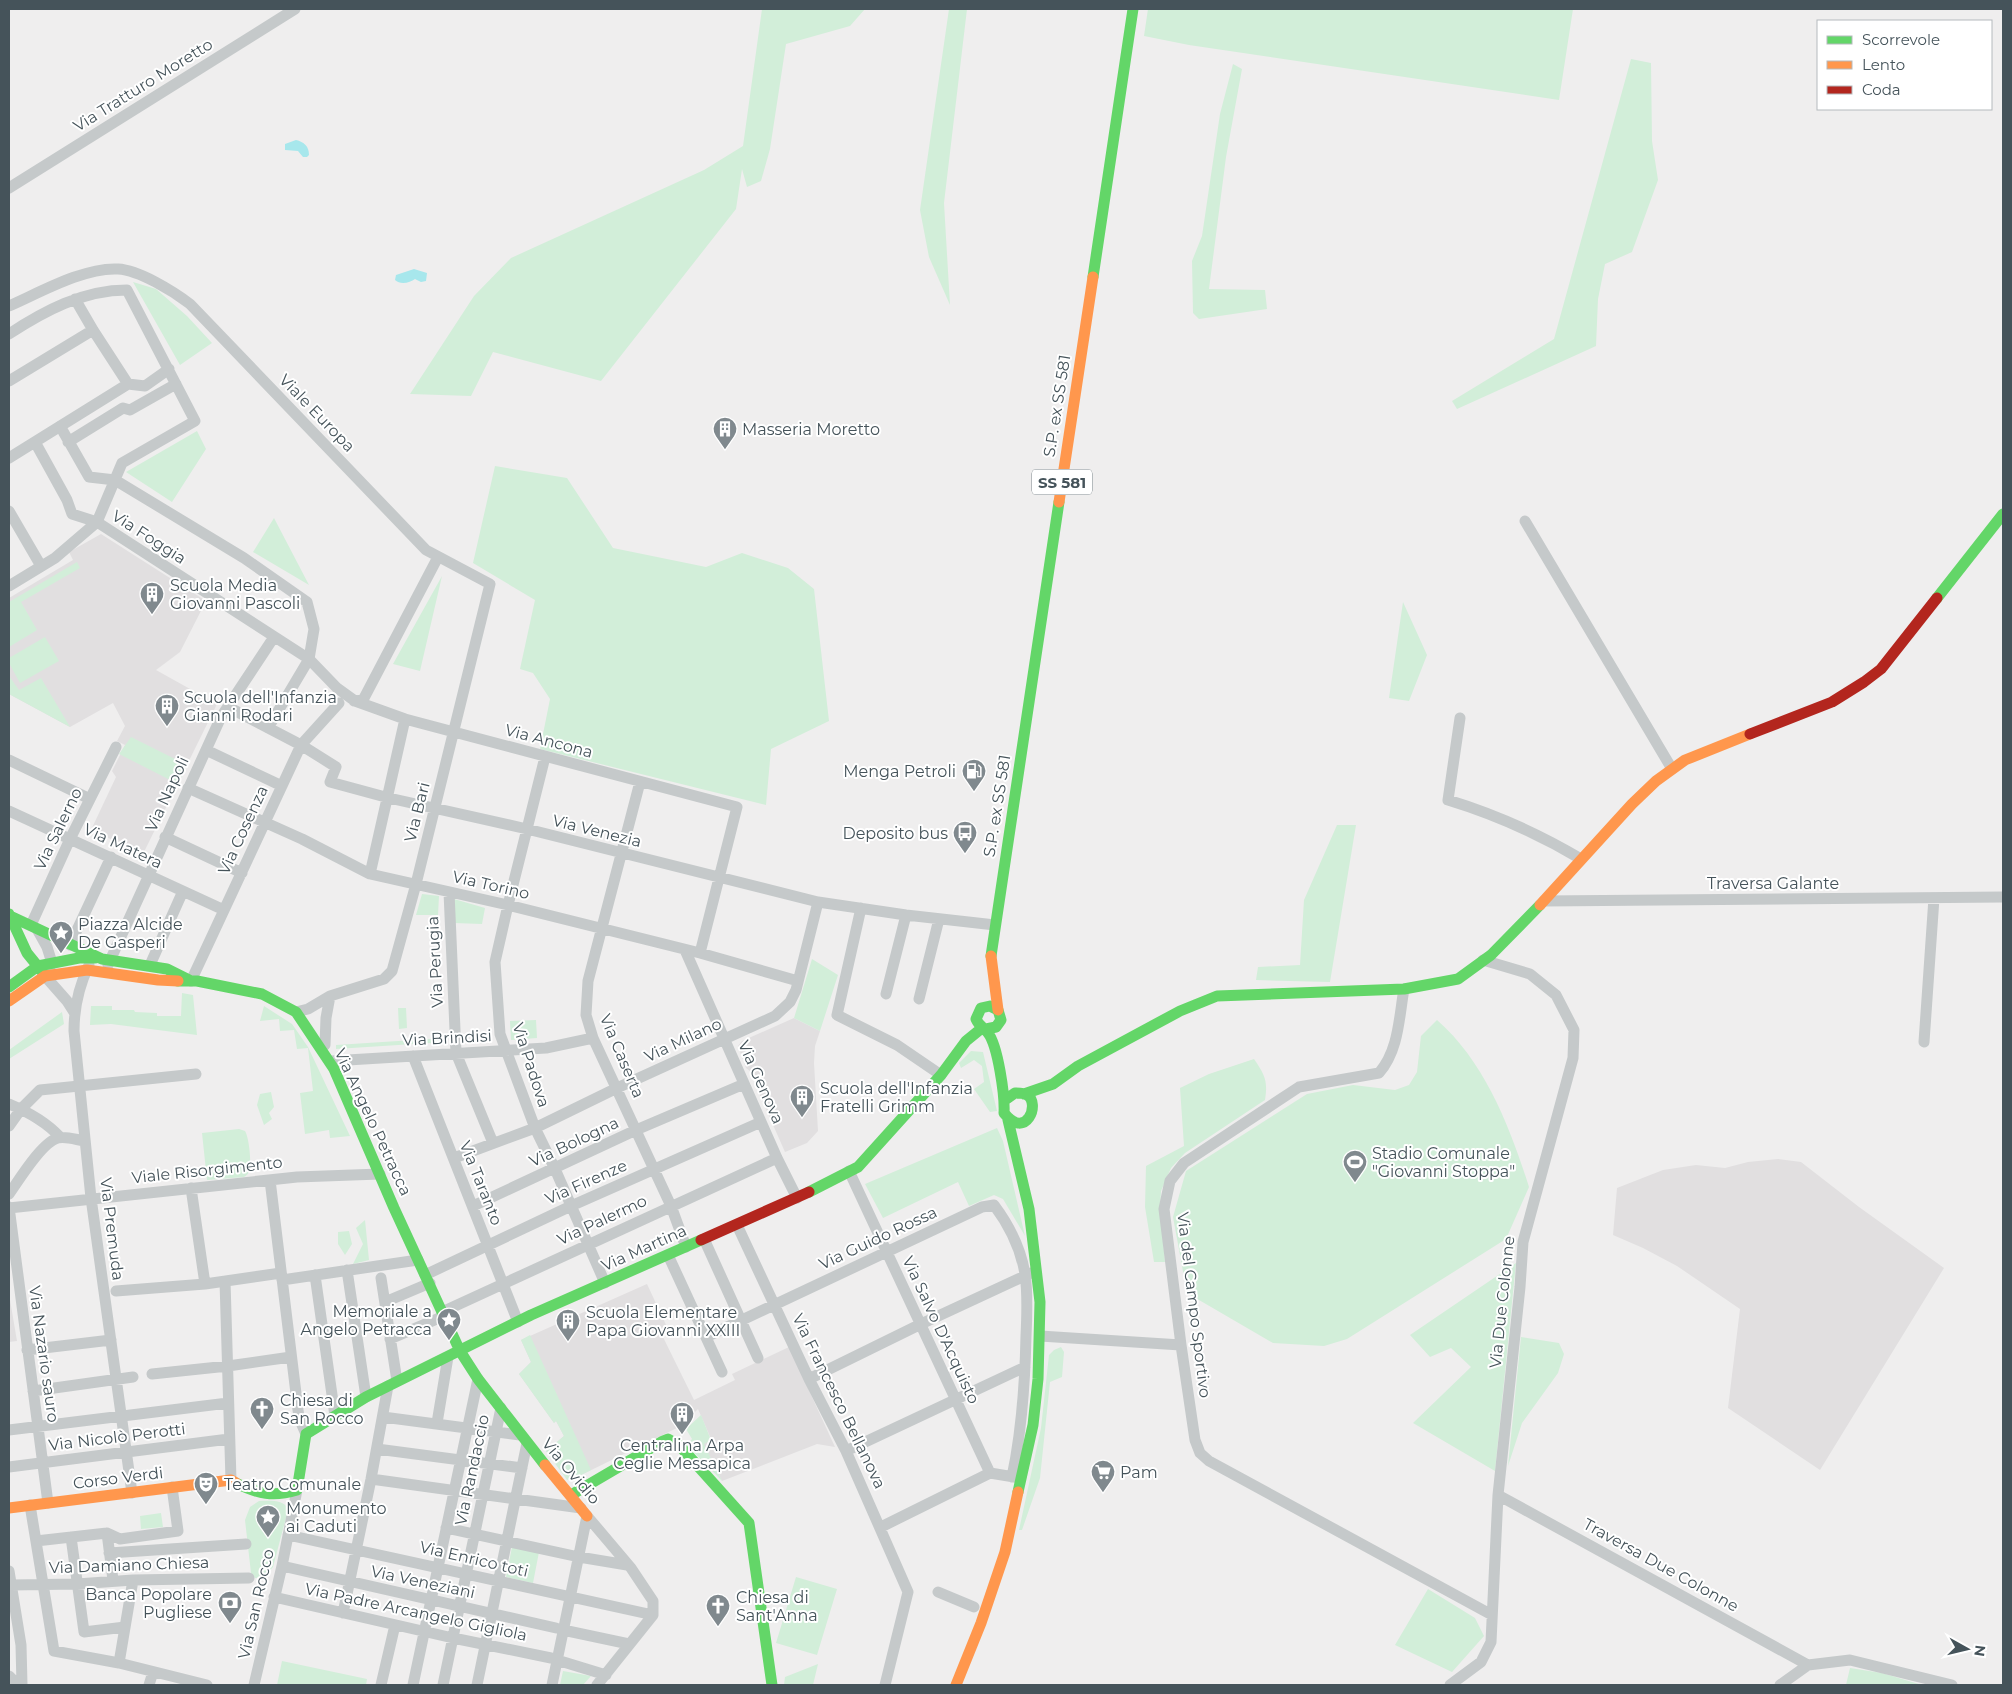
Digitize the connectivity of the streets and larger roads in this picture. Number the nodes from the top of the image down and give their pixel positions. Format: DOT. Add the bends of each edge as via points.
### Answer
graph roads {
  1 [pos="295,9"];
  2 [pos="1134,9"];
  3 [pos="9,188"];
  4 [pos="29,297"];
  5 [pos="75,299"];
  6 [pos="9,306"];
  7 [pos="39,314"];
  8 [pos="93,330"];
  9 [pos="9,334"];
  10 [pos="169,369"];
  11 [pos="9,381"];
  12 [pos="128,384"];
  13 [pos="176,384"];
  14 [pos="60,426"];
  15 [pos="35,442"];
  16 [pos="68,442"];
  17 [pos="9,458"];
  18 [pos="115,480"];
  19 [pos="9,511"];
  20 [pos="2003,514"];
  21 [pos="97,522"];
  22 [pos="1525,522"];
  23 [pos="438,557"];
  24 [pos="41,566"];
  25 [pos="490,584"];
  26 [pos="9,586"];
  27 [pos="274,637"];
  28 [pos="309,659"];
  29 [pos="337,688"];
  30 [pos="355,701"];
  31 [pos="339,703"];
  32 [pos="228,707"];
  33 [pos="1460,718"];
  34 [pos="406,719"];
  35 [pos="268,728"];
  36 [pos="454,732"];
  37 [pos="301,745"];
  38 [pos="116,747"];
  39 [pos="206,750"];
  40 [pos="545,757"];
  41 [pos="9,760"];
  42 [pos="1672,770"];
  43 [pos="640,782"];
  44 [pos="282,786"];
  45 [pos="188,788"];
  46 [pos="389,798"];
  47 [pos="90,799"];
  48 [pos="435,808"];
  49 [pos="9,812"];
  50 [pos="265,822"];
  51 [pos="527,830"];
  52 [pos="165,837"];
  53 [pos="70,839"];
  54 [pos="622,854"];
  55 [pos="111,857"];
  56 [pos="1581,859"];
  57 [pos="242,873"];
  58 [pos="148,874"];
  59 [pos="370,874"];
  60 [pos="718,877"];
  61 [pos="416,884"];
  62 [pos="184,891"];
  63 [pos="448,892"];
  64 [pos="2003,897"];
  65 [pos="1934,898"];
  66 [pos="1544,901"];
  67 [pos="818,902"];
  68 [pos="508,905"];
  69 [pos="861,908"];
  70 [pos="224,910"];
  71 [pos="10,915"];
  72 [pos="906,915"];
  73 [pos="940,919"];
  74 [pos="995,926"];
  75 [pos="34,927"];
  76 [pos="602,929"];
  77 [pos="70,945"];
  78 [pos="685,950"];
  79 [pos="700,953"];
  80 [pos="991,956"];
  81 [pos="100,959"];
  82 [pos="1483,960"];
  83 [pos="52,963"];
  84 [pos="150,965"];
  85 [pos="87,970"];
  86 [pos="41,971"];
  87 [pos="105,973"];
  88 [pos="191,981"];
  89 [pos="798,981"];
  90 [pos="9,987"];
  91 [pos="1404,989"];
  92 [pos="886,994"];
  93 [pos="270,997"];
  94 [pos="326,999"];
  95 [pos="919,999"];
  96 [pos="9,1001"];
  97 [pos="308,1009"];
  98 [pos="998,1010"];
  99 [pos="74,1012"];
  100 [pos="296,1012"];
  101 [pos="981,1021"];
  102 [pos="1000,1023"];
  103 [pos="593,1038"];
  104 [pos="724,1039"];
  105 [pos="1924,1042"];
  106 [pos="325,1045"];
  107 [pos="506,1050"];
  108 [pos="456,1053"];
  109 [pos="413,1056"];
  110 [pos="332,1065"];
  111 [pos="196,1074"];
  112 [pos="941,1075"];
  113 [pos="744,1084"];
  114 [pos="1053,1084"];
  115 [pos="80,1086"];
  116 [pos="617,1088"];
  117 [pos="1022,1093"];
  118 [pos="1005,1100"];
  119 [pos="9,1104"];
  120 [pos="21,1109"];
  121 [pos="1031,1117"];
  122 [pos="1008,1120"];
  123 [pos="761,1122"];
  124 [pos="9,1126"];
  125 [pos="535,1128"];
  126 [pos="636,1130"];
  127 [pos="60,1137"];
  128 [pos="85,1141"];
  129 [pos="494,1143"];
  130 [pos="454,1158"];
  131 [pos="777,1158"];
  132 [pos="1018,1160"];
  133 [pos="555,1169"];
  134 [pos="654,1169"];
  135 [pos="849,1171"];
  136 [pos="380,1174"];
  137 [pos="270,1180"];
  138 [pos="191,1188"];
  139 [pos="9,1194"];
  140 [pos="91,1198"];
  141 [pos="797,1198"];
  142 [pos="473,1206"];
  143 [pos="570,1206"];
  144 [pos="671,1206"];
  145 [pos="9,1208"];
  146 [pos="737,1225"];
  147 [pos="704,1239"];
  148 [pos="587,1244"];
  149 [pos="489,1246"];
  150 [pos="686,1247"];
  151 [pos="887,1252"];
  152 [pos="668,1255"];
  153 [pos="418,1260"];
  154 [pos="347,1270"];
  155 [pos="1037,1270"];
  156 [pos="316,1275"];
  157 [pos="282,1276"];
  158 [pos="1025,1276"];
  159 [pos="381,1278"];
  160 [pos="428,1279"];
  161 [pos="225,1281"];
  162 [pos="605,1283"];
  163 [pos="204,1284"];
  164 [pos="502,1284"];
  165 [pos="116,1291"];
  166 [pos="385,1302"];
  167 [pos="775,1306"];
  168 [pos="443,1314"];
  169 [pos="741,1321"];
  170 [pos="518,1322"];
  171 [pos="921,1324"];
  172 [pos="1040,1336"];
  173 [pos="706,1337"];
  174 [pos="390,1339"];
  175 [pos="111,1340"];
  176 [pos="1180,1345"];
  177 [pos="27,1350"];
  178 [pos="460,1351"];
  179 [pos="291,1357"];
  180 [pos="448,1357"];
  181 [pos="758,1358"];
  182 [pos="228,1366"];
  183 [pos="1025,1367"];
  184 [pos="722,1372"];
  185 [pos="152,1374"];
  186 [pos="134,1377"];
  187 [pos="116,1379"];
  188 [pos="478,1379"];
  189 [pos="809,1379"];
  190 [pos="392,1383"];
  191 [pos="33,1391"];
  192 [pos="366,1397"];
  193 [pos="956,1399"];
  194 [pos="228,1403"];
  195 [pos="501,1408"];
  196 [pos="122,1415"];
  197 [pos="335,1416"];
  198 [pos="382,1417"];
  199 [pos="437,1423"];
  200 [pos="38,1427"];
  201 [pos="467,1428"];
  202 [pos="9,1430"];
  203 [pos="496,1431"];
  204 [pos="306,1434"];
  205 [pos="229,1439"];
  206 [pos="523,1439"];
  207 [pos="377,1449"];
  208 [pos="846,1451"];
  209 [pos="127,1452"];
  210 [pos="460,1460"];
  211 [pos="43,1462"];
  212 [pos="489,1464"];
  213 [pos="9,1467"];
  214 [pos="522,1468"];
  215 [pos="990,1473"];
  216 [pos="1017,1478"];
  217 [pos="371,1479"];
  218 [pos="232,1480"];
  219 [pos="172,1487"];
  220 [pos="297,1490"];
  221 [pos="454,1490"];
  222 [pos="132,1493"];
  223 [pos="483,1494"];
  224 [pos="570,1495"];
  225 [pos="1498,1495"];
  226 [pos="516,1499"];
  227 [pos="48,1503"];
  228 [pos="30,1505"];
  229 [pos="9,1508"];
  230 [pos="584,1512"];
  231 [pos="881,1527"];
  232 [pos="446,1528"];
  233 [pos="107,1533"];
  234 [pos="475,1534"];
  235 [pos="288,1535"];
  236 [pos="71,1537"];
  237 [pos="36,1540"];
  238 [pos="508,1541"];
  239 [pos="246,1544"];
  240 [pos="357,1550"];
  241 [pos="110,1553"];
  242 [pos="579,1557"];
  243 [pos="627,1565"];
  244 [pos="282,1566"];
  245 [pos="437,1567"];
  246 [pos="9,1571"];
  247 [pos="467,1574"];
  248 [pos="249,1578"];
  249 [pos="112,1580"];
  250 [pos="133,1580"];
  251 [pos="499,1581"];
  252 [pos="349,1582"];
  253 [pos="43,1584"];
  254 [pos="77,1584"];
  255 [pos="11,1585"];
  256 [pos="938,1592"];
  257 [pos="274,1597"];
  258 [pos="570,1597"];
  259 [pos="431,1601"];
  260 [pos="460,1607"];
  261 [pos="974,1607"];
  262 [pos="343,1613"];
  263 [pos="653,1613"];
  264 [pos="492,1614"];
  265 [pos="1492,1615"];
  266 [pos="395,1625"];
  267 [pos="124,1627"];
  268 [pos="560,1629"];
  269 [pos="424,1632"];
  270 [pos="453,1638"];
  271 [pos="630,1644"];
  272 [pos="486,1645"];
  273 [pos="554,1659"];
  274 [pos="119,1664"];
  275 [pos="1808,1665"];
  276 [pos="153,1672"];
  277 [pos="606,1675"];
  278 [pos="9,1676"];
  279 [pos="183,1682"];
  280 [pos="18,1685"];
  281 [pos="22,1685"];
  282 [pos="149,1685"];
  283 [pos="207,1685"];
  284 [pos="254,1685"];
  285 [pos="381,1685"];
  286 [pos="413,1685"];
  287 [pos="443,1685"];
  288 [pos="477,1685"];
  289 [pos="552,1685"];
  290 [pos="597,1685"];
  291 [pos="772,1685"];
  292 [pos="885,1685"];
  293 [pos="956,1685"];
  294 [pos="1450,1685"];
  295 [pos="1780,1685"];
  296 [pos="1952,1685"];
  1 -- 3 [label="street, Via Tratturo Moretto"];
  2 -- 74 [label="street, S.P. ex SS 581 / SS 581"];
  4 -- 6 [label="street"];
  4 -- 7 [label="street"];
  4 -- 23 [label="street, Viale Europa" via="88,272 119,268 166,287 190,304 426,550"];
  5 -- 7 [label="street"];
  5 -- 8 [label="street"];
  5 -- 10 [label="street" via="111,290 127,290"];
  7 -- 9 [label="street"];
  8 -- 11 [label="street"];
  8 -- 12 [label="street"];
  10 -- 12 [label="street" via="145,386"];
  10 -- 13 [label="street"];
  12 -- 14 [label="street"];
  13 -- 16 [label="street" via="130,410 123,408"];
  13 -- 18 [label="street" via="195,421 122,464"];
  14 -- 15 [label="street"];
  14 -- 16 [label="street"];
  15 -- 17 [label="street"];
  15 -- 21 [label="street, Via Foggia" via="72,514"];
  16 -- 18 [label="street" via="89,476"];
  18 -- 21 [label="street"];
  18 -- 28 [label="street" via="244,558 307,602 314,629"];
  19 -- 24 [label="street"];
  20 -- 42 [label="street" via="1881,669 1832,702 1685,760"];
  21 -- 24 [label="street"];
  21 -- 27 [label="street, Via Foggia"];
  22 -- 42 [label="street"];
  23 -- 25 [label="street, Viale Europa"];
  23 -- 30 [label="street" via="363,700"];
  24 -- 26 [label="street"];
  25 -- 36 [label="street, Via Bari"];
  27 -- 28 [label="street, Via Foggia"];
  27 -- 32 [label="street, Via Napoli"];
  28 -- 29 [label="street, Via Foggia"];
  28 -- 35 [label="street"];
  29 -- 30 [label="street, Via Foggia"];
  29 -- 31 [label="street"];
  30 -- 31 [label="street"];
  30 -- 34 [label="street, Via Ancona"];
  31 -- 37 [label="street, Via Cosenza"];
  32 -- 35 [label="street, Via Venezia"];
  32 -- 39 [label="street, Via Napoli"];
  33 -- 56 [label="street" via="1448,800 1481,810"];
  34 -- 36 [label="street, Via Ancona"];
  34 -- 46 [label="street"];
  35 -- 37 [label="street, Via Venezia"];
  36 -- 40 [label="street, Via Ancona"];
  36 -- 48 [label="street, Via Bari"];
  37 -- 44 [label="street, Via Cosenza"];
  37 -- 46 [label="street, Via Venezia" via="336,767 330,782"];
  38 -- 47 [label="street, Via Salerno"];
  39 -- 44 [label="street"];
  39 -- 45 [label="street, Via Napoli"];
  40 -- 43 [label="street, Via Ancona"];
  40 -- 51 [label="street, Via Padova"];
  41 -- 47 [label="street"];
  42 -- 56 [label="street" via="1632,804"];
  43 -- 54 [label="street, Via Caserta"];
  43 -- 60 [label="street, Via Ancona" via="737,807"];
  44 -- 50 [label="street, Via Cosenza"];
  45 -- 50 [label="street, Via Torino"];
  45 -- 52 [label="street, Via Napoli"];
  46 -- 48 [label="street, Via Venezia"];
  46 -- 59 [label="street"];
  47 -- 53 [label="street, Via Salerno"];
  48 -- 51 [label="street, Via Venezia"];
  48 -- 61 [label="street, Via Bari"];
  49 -- 53 [label="street, Via Matera"];
  50 -- 57 [label="street, Via Cosenza"];
  50 -- 59 [label="street, Via Torino"];
  51 -- 54 [label="street, Via Venezia"];
  51 -- 68 [label="street, Via Padova"];
  52 -- 57 [label="street"];
  52 -- 58 [label="street, Via Napoli"];
  53 -- 55 [label="street, Via Matera"];
  53 -- 75 [label="street, Via Salerno"];
  54 -- 60 [label="street, Via Venezia"];
  54 -- 76 [label="street, Via Caserta"];
  55 -- 58 [label="street, Via Matera"];
  55 -- 77 [label="street"];
  56 -- 66 [label="street"];
  57 -- 70 [label="street, Via Cosenza"];
  58 -- 62 [label="street, Via Matera"];
  58 -- 81 [label="street, Via Napoli"];
  59 -- 61 [label="street, Via Torino"];
  60 -- 67 [label="street, Via Venezia"];
  60 -- 79 [label="street"];
  61 -- 63 [label="street, Via Torino"];
  61 -- 94 [label="street, Via Bari" via="392,971 384,980"];
  62 -- 70 [label="street, Via Matera"];
  62 -- 84 [label="street"];
  63 -- 68 [label="street, Via Torino"];
  63 -- 108 [label="street, Via Perugia"];
  64 -- 65 [label="street, Traversa Galante"];
  65 -- 66 [label="street, Traversa Galante"];
  65 -- 105 [label="street"];
  66 -- 82 [label="street"];
  67 -- 69 [label="street, Via Venezia"];
  67 -- 89 [label="street, Via Milano"];
  68 -- 76 [label="street, Via Torino"];
  68 -- 107 [label="street, Via Padova" via="496,962 500,1034"];
  69 -- 72 [label="street, Via Venezia"];
  69 -- 112 [label="street" via="837,1015 897,1045"];
  70 -- 88 [label="street, Via Cosenza"];
  71 -- 75 [label="street"];
  71 -- 86 [label="street" via="27,953"];
  72 -- 73 [label="street, Via Venezia"];
  72 -- 92 [label="street"];
  73 -- 74 [label="street, Via Venezia"];
  73 -- 95 [label="street"];
  74 -- 80 [label="street, S.P. ex SS 581 / SS 581"];
  75 -- 77 [label="street"];
  75 -- 83 [label="street" via="47,947"];
  76 -- 78 [label="street, Via Torino"];
  76 -- 103 [label="street, Via Caserta" via="588,981 586,1015"];
  77 -- 81 [label="street"];
  78 -- 79 [label="street, Via Torino"];
  78 -- 104 [label="street, Via Genova"];
  79 -- 89 [label="street, Via Torino"];
  80 -- 98 [label="street"];
  80 -- 101 [label="street"];
  81 -- 83 [label="street" via="79,958"];
  81 -- 84 [label="street"];
  81 -- 85 [label="street, Via Premuda"];
  81 -- 87 [label="street, Via Napoli"];
  82 -- 91 [label="street" via="1458,979"];
  82 -- 225 [label="street, Via Due Colonne" via="1530,974 1556,995 1574,1030 1573,1058 1523,1242"];
  83 -- 86 [label="street"];
  84 -- 88 [label="street"];
  85 -- 86 [label="street"];
  85 -- 87 [label="street"];
  85 -- 99 [label="street, Via Premuda"];
  86 -- 90 [label="street"];
  86 -- 96 [label="street"];
  86 -- 99 [label="street"];
  87 -- 88 [label="street"];
  88 -- 93 [label="street, Via Angelo Petracca"];
  89 -- 104 [label="street, Via Milano" via="790,1002 775,1016"];
  91 -- 114 [label="street" via="1217,996 1180,1011 1078,1066"];
  91 -- 176 [label="street, Via del Campo Sportivo" via="1394,1047 1388,1063 1379,1073 1299,1087 1184,1163 1170,1181 1164,1209"];
  93 -- 97 [label="street" via="298,1003"];
  93 -- 100 [label="street, Via Angelo Petracca"];
  94 -- 97 [label="street, Via Bari"];
  94 -- 106 [label="street"];
  97 -- 100 [label="street, Via Bari"];
  97 -- 106 [label="street"];
  98 -- 101 [label="street" via="987,1005"];
  98 -- 102 [label="street"];
  99 -- 115 [label="street, Via Premuda"];
  100 -- 110 [label="street, Via Angelo Petracca"];
  101 -- 102 [label="street, Via Martina" via="994,1028"];
  101 -- 112 [label="street, Via Martina"];
  101 -- 118 [label="street" via="994,1045"];
  102 -- 117 [label="street" via="1008,1073"];
  103 -- 107 [label="street, Via Brindisi" via="546,1048"];
  103 -- 116 [label="street, Via Caserta"];
  104 -- 113 [label="street, Via Genova"];
  104 -- 116 [label="street, Via Milano"];
  106 -- 110 [label="street"];
  107 -- 108 [label="street, Via Brindisi"];
  107 -- 125 [label="street, Via Padova"];
  108 -- 109 [label="street, Via Brindisi"];
  108 -- 129 [label="street, Via Perugia"];
  109 -- 110 [label="street, Via Brindisi"];
  109 -- 130 [label="street, Via Taranto"];
  110 -- 136 [label="street, Via Angelo Petracca"];
  111 -- 115 [label="street"];
  112 -- 135 [label="street, Via Martina" via="858,1167"];
  113 -- 123 [label="street, Via Genova"];
  113 -- 126 [label="street, Via Bologna"];
  114 -- 117 [label="street"];
  114 -- 121 [label="street"];
  115 -- 120 [label="street" via="40,1090"];
  115 -- 128 [label="street, Via Premuda"];
  116 -- 125 [label="street, Via Milano"];
  116 -- 126 [label="street, Via Caserta"];
  117 -- 118 [label="street" via="1011,1094"];
  117 -- 121 [label="street" via="1032,1100"];
  118 -- 122 [label="street" via="1004,1113"];
  119 -- 120 [label="street"];
  120 -- 124 [label="street"];
  120 -- 127 [label="street"];
  121 -- 122 [label="street" via="1017,1123"];
  121 -- 132 [label="street"];
  122 -- 132 [label="street"];
  123 -- 131 [label="street, Via Genova"];
  123 -- 134 [label="street, Via Firenze"];
  125 -- 129 [label="street, Via Milano"];
  125 -- 133 [label="street, Via Padova"];
  126 -- 133 [label="street, Via Bologna"];
  126 -- 134 [label="street, Via Caserta"];
  127 -- 128 [label="street"];
  127 -- 139 [label="street" via="51,1140 41,1151"];
  128 -- 140 [label="street, Via Premuda"];
  129 -- 130 [label="street, Via Milano"];
  130 -- 142 [label="street, Via Taranto"];
  131 -- 141 [label="street, Via Genova"];
  131 -- 144 [label="street, Via Palermo"];
  132 -- 155 [label="street" via="1030,1209"];
  133 -- 142 [label="street, Via Bologna"];
  133 -- 143 [label="street, Via Padova"];
  134 -- 143 [label="street, Via Firenze"];
  134 -- 144 [label="street, Via Caserta"];
  135 -- 141 [label="street, Via Martina"];
  135 -- 151 [label="street, Via Salvo D'Acquisto"];
  136 -- 137 [label="street, Viale Risorgimento"];
  136 -- 153 [label="street, Via Angelo Petracca"];
  137 -- 138 [label="street, Viale Risorgimento"];
  137 -- 157 [label="street"];
  138 -- 140 [label="street, Viale Risorgimento"];
  138 -- 163 [label="street"];
  140 -- 145 [label="street, Viale Risorgimento"];
  140 -- 175 [label="street, Via Premuda"];
  141 -- 146 [label="street, Via Martina"];
  142 -- 149 [label="street, Via Taranto"];
  143 -- 148 [label="street, Via Padova"];
  143 -- 149 [label="street, Via Firenze"];
  144 -- 148 [label="street, Via Palermo"];
  144 -- 150 [label="street, Via Caserta"];
  145 -- 177 [label="street, Via Nazario sauro"];
  146 -- 147 [label="street, Via Martina"];
  146 -- 167 [label="street, Via Francesco Bellanova"];
  147 -- 150 [label="street, Via Martina"];
  147 -- 169 [label="street"];
  148 -- 162 [label="street, Via Padova"];
  148 -- 164 [label="street, Via Palermo"];
  149 -- 160 [label="street, Via Firenze"];
  149 -- 164 [label="street, Via Taranto"];
  150 -- 152 [label="street, Via Martina"];
  151 -- 158 [label="street, Via Guido Rossa" via="982,1207 994,1205 1005,1220"];
  151 -- 167 [label="street, Via Guido Rossa"];
  151 -- 171 [label="street, Via Salvo D'Acquisto"];
  152 -- 162 [label="street, Via Martina"];
  152 -- 173 [label="street"];
  153 -- 154 [label="street"];
  153 -- 160 [label="street, Via Angelo Petracca"];
  154 -- 156 [label="street"];
  154 -- 192 [label="street"];
  155 -- 158 [label="street"];
  155 -- 172 [label="street"];
  156 -- 157 [label="street"];
  156 -- 197 [label="street"];
  157 -- 161 [label="street"];
  157 -- 179 [label="street"];
  158 -- 171 [label="street"];
  158 -- 183 [label="street"];
  159 -- 166 [label="street"];
  160 -- 166 [label="street, Via Firenze"];
  160 -- 168 [label="street, Via Angelo Petracca"];
  161 -- 163 [label="street"];
  161 -- 182 [label="street"];
  162 -- 170 [label="street, Via Martina"];
  163 -- 165 [label="street"];
  164 -- 168 [label="street, Via Palermo"];
  164 -- 170 [label="street, Via Taranto"];
  166 -- 174 [label="street"];
  167 -- 169 [label="street, Via Guido Rossa"];
  167 -- 189 [label="street, Via Francesco Bellanova"];
  168 -- 174 [label="street, Via Palermo"];
  168 -- 178 [label="street, Via Angelo Petracca"];
  169 -- 173 [label="street, Via Guido Rossa"];
  169 -- 181 [label="street"];
  170 -- 178 [label="street, Via Martina"];
  171 -- 189 [label="street"];
  171 -- 193 [label="street, Via Salvo D'Acquisto"];
  172 -- 176 [label="street"];
  172 -- 216 [label="street" via="1033,1425"];
  173 -- 184 [label="street"];
  174 -- 190 [label="street"];
  175 -- 177 [label="street"];
  175 -- 187 [label="street, Via Premuda"];
  176 -- 265 [label="street, Via del Campo Sportivo" via="1195,1440 1200,1453 1209,1461"];
  177 -- 191 [label="street, Via Nazario sauro"];
  178 -- 180 [label="street, Via Martina"];
  178 -- 188 [label="street, Via Ovidio"];
  179 -- 182 [label="street"];
  179 -- 204 [label="street" via="299,1418"];
  180 -- 190 [label="street, Via Martina"];
  180 -- 199 [label="street"];
  182 -- 185 [label="street"];
  182 -- 194 [label="street"];
  183 -- 193 [label="street"];
  183 -- 216 [label="street"];
  186 -- 187 [label="street"];
  187 -- 191 [label="street"];
  187 -- 196 [label="street, Via Premuda"];
  188 -- 195 [label="street, Via Ovidio"];
  188 -- 201 [label="street"];
  189 -- 208 [label="street, Via Francesco Bellanova"];
  190 -- 192 [label="street, Via Martina"];
  190 -- 198 [label="street"];
  191 -- 200 [label="street, Via Nazario sauro"];
  192 -- 197 [label="street, Via Martina"];
  193 -- 208 [label="street"];
  193 -- 215 [label="street, Via Salvo D'Acquisto"];
  194 -- 196 [label="street"];
  194 -- 205 [label="street"];
  195 -- 203 [label="street, Via Randaccio"];
  195 -- 206 [label="street, Via Ovidio"];
  196 -- 200 [label="street"];
  196 -- 209 [label="street, Via Premuda"];
  197 -- 204 [label="street, Via Martina"];
  198 -- 199 [label="street"];
  198 -- 207 [label="street"];
  199 -- 201 [label="street"];
  200 -- 202 [label="street"];
  200 -- 211 [label="street, Via Nazario sauro"];
  201 -- 203 [label="street"];
  201 -- 210 [label="street"];
  203 -- 206 [label="street"];
  203 -- 212 [label="street, Via Randaccio"];
  204 -- 220 [label="street, Via San Rocco"];
  205 -- 209 [label="street, Via Nicolò Perotti"];
  205 -- 218 [label="street"];
  206 -- 214 [label="street"];
  206 -- 224 [label="street, Via Ovidio"];
  207 -- 210 [label="street"];
  207 -- 217 [label="street"];
  208 -- 231 [label="street, Via Francesco Bellanova"];
  209 -- 211 [label="street, Via Nicolò Perotti"];
  209 -- 222 [label="street, Via Premuda"];
  210 -- 212 [label="street"];
  210 -- 221 [label="street"];
  211 -- 213 [label="street, Via Nicolò Perotti"];
  211 -- 227 [label="street, Via Nazario sauro"];
  212 -- 214 [label="street"];
  212 -- 223 [label="street, Via Randaccio"];
  214 -- 226 [label="street"];
  215 -- 216 [label="street"];
  215 -- 231 [label="street"];
  216 -- 293 [label="street" via="996,1581"];
  217 -- 221 [label="street"];
  217 -- 240 [label="street"];
  218 -- 219 [label="street, Corso Verdi"];
  218 -- 220 [label="street" via="260,1494 281,1496"];
  219 -- 222 [label="street, Corso Verdi"];
  219 -- 233 [label="street" via="178,1531 120,1539"];
  220 -- 235 [label="street, Via San Rocco"];
  221 -- 223 [label="street"];
  221 -- 232 [label="street"];
  222 -- 227 [label="street, Corso Verdi"];
  223 -- 226 [label="street"];
  223 -- 234 [label="street, Via Randaccio"];
  224 -- 230 [label="street, Via Ovidio"];
  224 -- 291 [label="street" via="668,1439 679,1445 749,1523"];
  225 -- 265 [label="street, Via Due Colonne"];
  225 -- 275 [label="street, Traversa Due Colonne"];
  226 -- 230 [label="street"];
  226 -- 238 [label="street"];
  227 -- 228 [label="street, Corso Verdi"];
  228 -- 229 [label="street, Corso Verdi"];
  228 -- 237 [label="street"];
  230 -- 242 [label="street"];
  230 -- 243 [label="street, Via Ovidio"];
  231 -- 292 [label="street, Via Francesco Bellanova" via="908,1592"];
  232 -- 234 [label="street"];
  232 -- 245 [label="street"];
  233 -- 236 [label="street"];
  233 -- 241 [label="street"];
  234 -- 238 [label="street"];
  234 -- 247 [label="street, Via Randaccio"];
  235 -- 240 [label="street, Via Enrico toti"];
  235 -- 244 [label="street, Via San Rocco"];
  236 -- 237 [label="street"];
  236 -- 254 [label="street"];
  237 -- 253 [label="street"];
  238 -- 242 [label="street"];
  238 -- 251 [label="street"];
  239 -- 241 [label="street"];
  240 -- 245 [label="street, Via Enrico toti"];
  240 -- 252 [label="street"];
  241 -- 249 [label="street"];
  242 -- 243 [label="street"];
  242 -- 258 [label="street"];
  243 -- 263 [label="street, Via Ovidio" via="653,1601"];
  244 -- 252 [label="street, Via Veneziani"];
  244 -- 257 [label="street, Via San Rocco"];
  245 -- 247 [label="street, Via Enrico toti"];
  245 -- 259 [label="street"];
  246 -- 255 [label="street"];
  247 -- 251 [label="street, Via Enrico toti"];
  247 -- 260 [label="street, Via Randaccio"];
  248 -- 250 [label="street, Via Damiano Chiesa"];
  249 -- 250 [label="street, Via Damiano Chiesa"];
  249 -- 254 [label="street, Via Damiano Chiesa"];
  250 -- 267 [label="street"];
  251 -- 258 [label="street, Via Enrico toti"];
  251 -- 264 [label="street"];
  252 -- 259 [label="street, Via Veneziani"];
  252 -- 262 [label="street"];
  253 -- 254 [label="street, Via Damiano Chiesa"];
  253 -- 255 [label="street, Via Damiano Chiesa"];
  253 -- 274 [label="street" via="54,1651"];
  254 -- 267 [label="street" via="84,1632"];
  255 -- 281 [label="street" via="21,1645"];
  256 -- 261 [label="street"];
  257 -- 262 [label="street, Via Padre Arcangelo Gigliola"];
  257 -- 284 [label="street, Via San Rocco"];
  258 -- 263 [label="street, Via Enrico toti"];
  258 -- 268 [label="street"];
  259 -- 260 [label="street, Via Veneziani"];
  259 -- 269 [label="street"];
  260 -- 264 [label="street, Via Veneziani"];
  260 -- 270 [label="street, Via Randaccio"];
  262 -- 266 [label="street, Via Padre Arcangelo Gigliola"];
  263 -- 271 [label="street"];
  264 -- 268 [label="street, Via Veneziani"];
  264 -- 272 [label="street"];
  265 -- 294 [label="street, Via Due Colonne" via="1491,1642 1480,1662"];
  266 -- 269 [label="street, Via Padre Arcangelo Gigliola"];
  266 -- 285 [label="street"];
  267 -- 274 [label="street"];
  268 -- 271 [label="street, Via Veneziani"];
  268 -- 273 [label="street"];
  269 -- 270 [label="street, Via Padre Arcangelo Gigliola"];
  269 -- 286 [label="street"];
  270 -- 272 [label="street, Via Padre Arcangelo Gigliola"];
  270 -- 287 [label="street, Via Randaccio"];
  271 -- 277 [label="street"];
  272 -- 273 [label="street, Via Padre Arcangelo Gigliola"];
  272 -- 288 [label="street"];
  273 -- 277 [label="street, Via Padre Arcangelo Gigliola"];
  273 -- 289 [label="street"];
  274 -- 276 [label="street"];
  275 -- 295 [label="street"];
  275 -- 296 [label="street" via="1850,1660"];
  276 -- 279 [label="street"];
  276 -- 282 [label="street"];
  277 -- 290 [label="street"];
  278 -- 280 [label="street"];
  279 -- 283 [label="street"];
}
